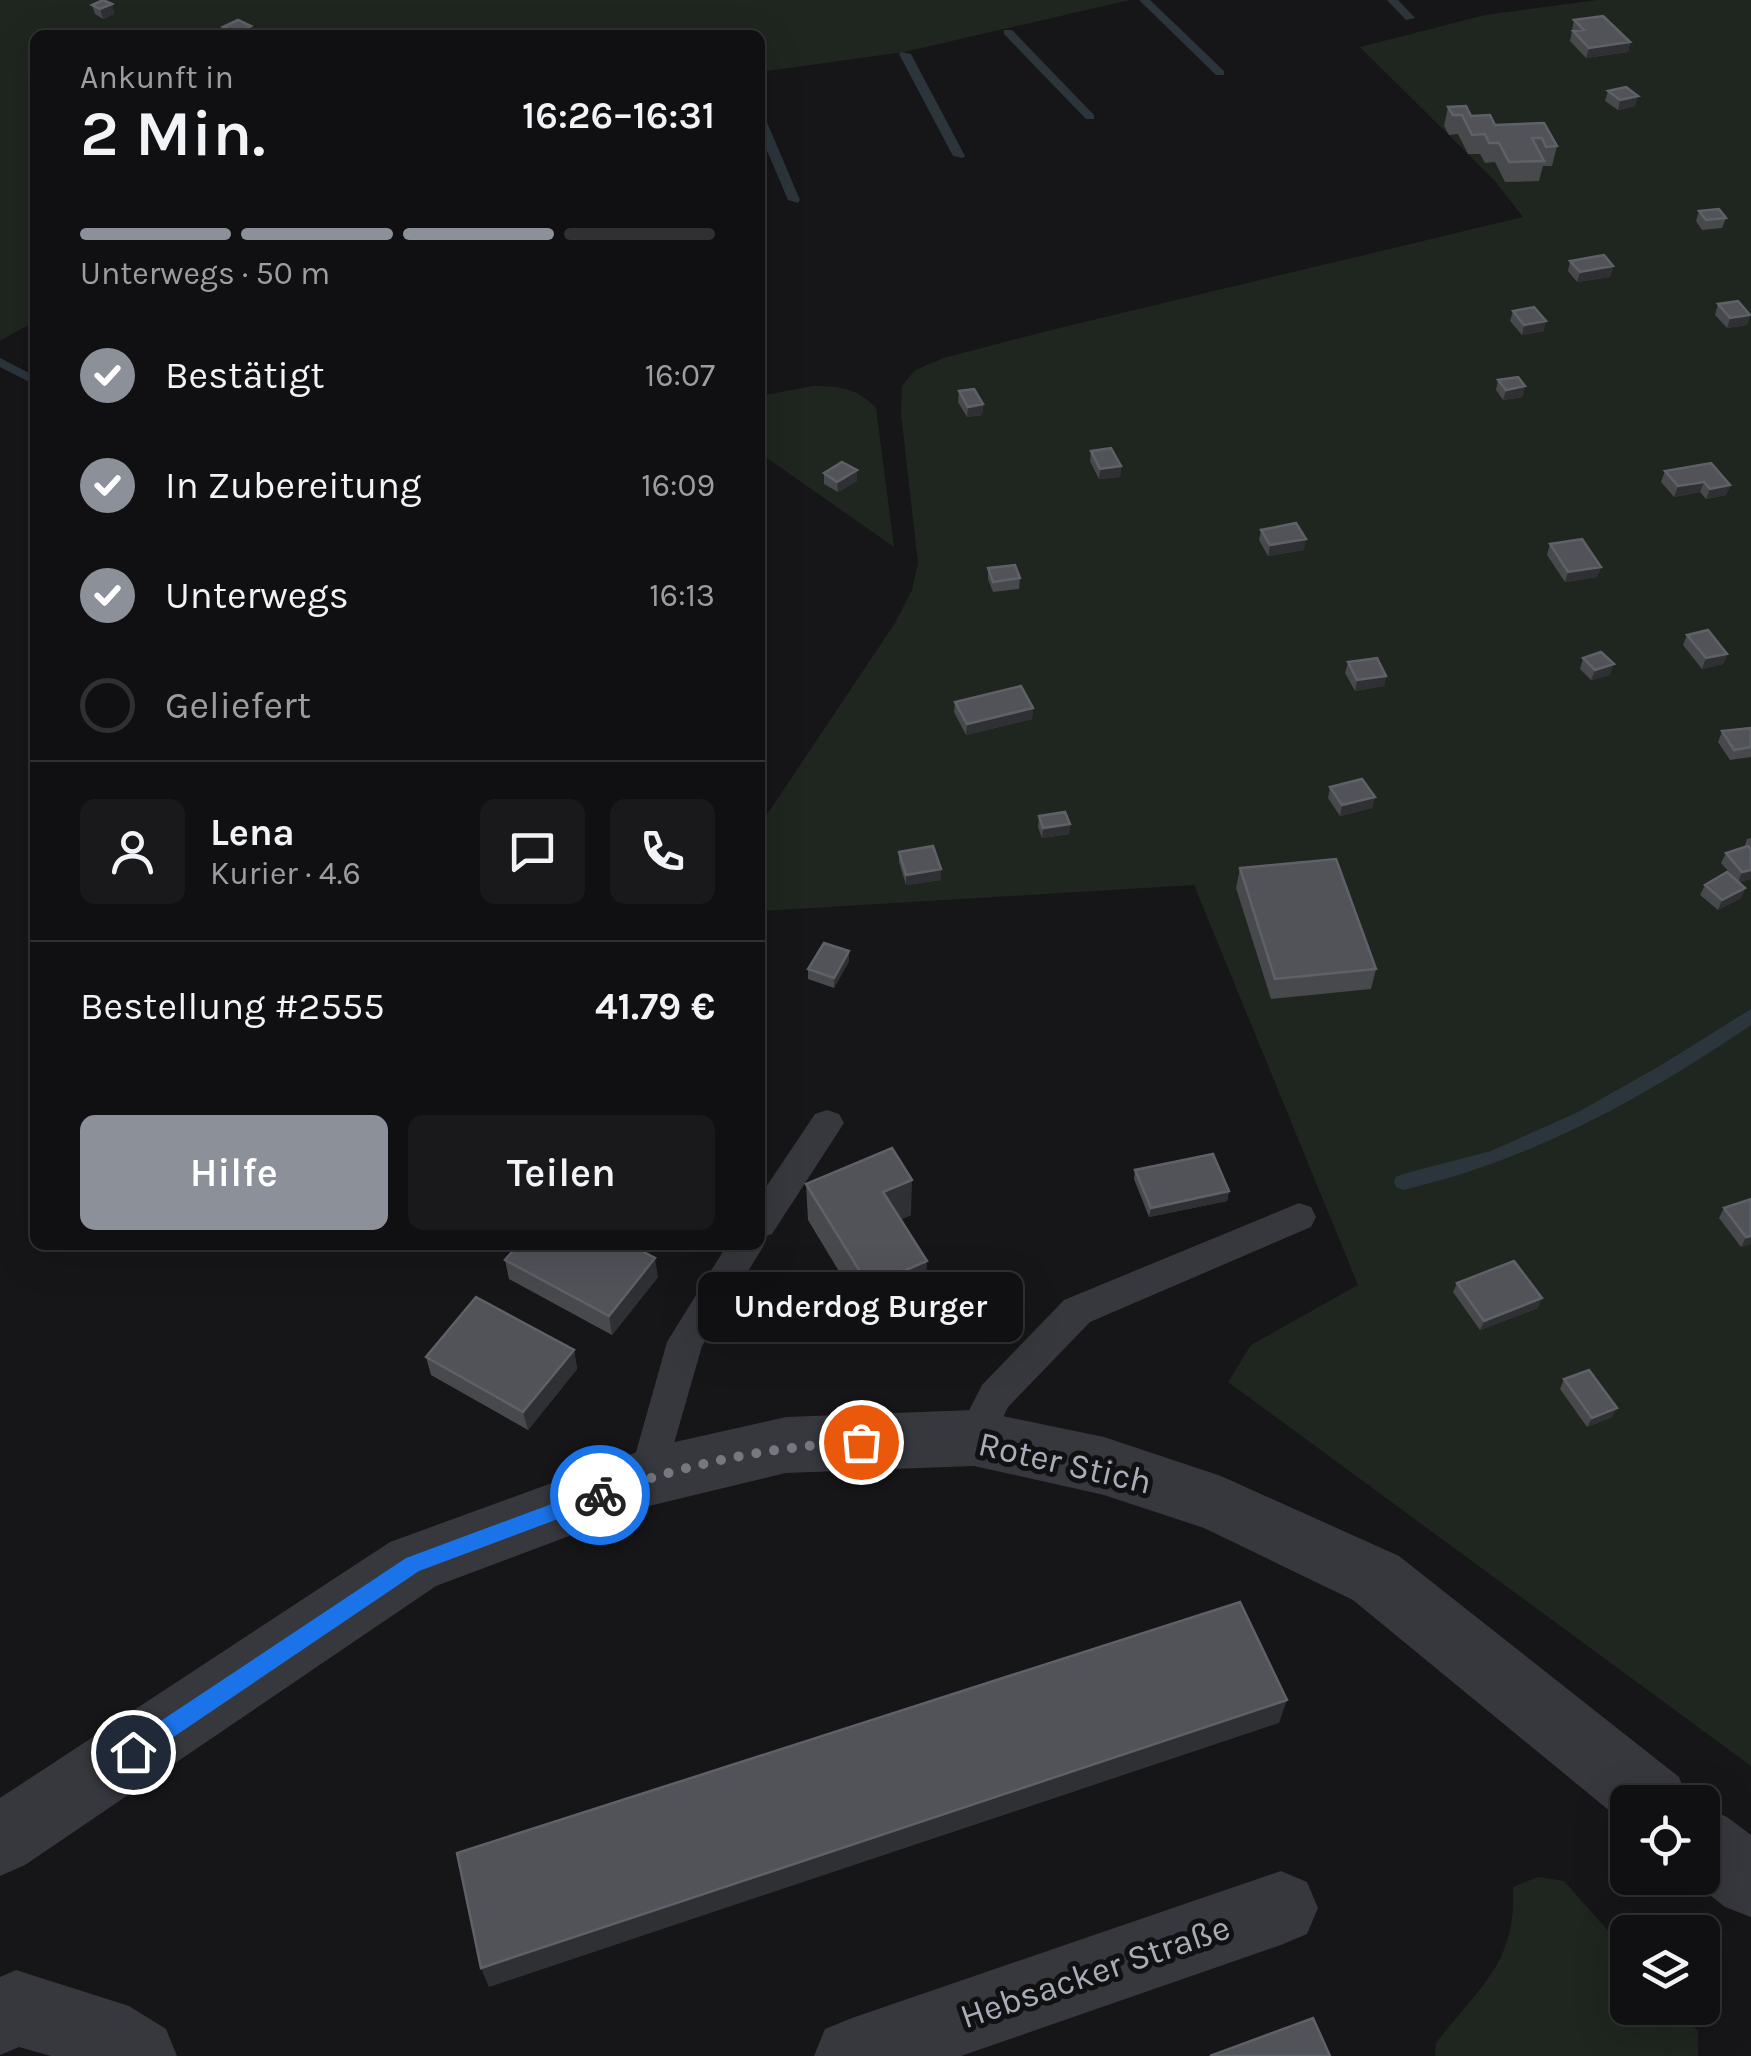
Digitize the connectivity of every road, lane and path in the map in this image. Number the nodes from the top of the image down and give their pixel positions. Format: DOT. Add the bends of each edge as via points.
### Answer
graph roads {
  1 [pos="827,1123"];
  2 [pos="765,1216"];
  3 [pos="1299,1217"];
  4 [pos="743,1250"];
  5 [pos="974,1438"];
  6 [pos="648,1478"];
  7 [pos="1633,1785"];
  8 [pos="0,1840"];
  9 [pos="1720,1856"];
  10 [pos="1751,1881"];
  11 [pos="1281,1908"];
  12 [pos="0,2016"];
  13 [pos="139,2056"];
  14 [pos="852,2056"];
  1 -- 2 [label="lane"];
  3 -- 5 [label="lane" via="1077,1311 995,1396"];
  4 -- 6 [label="lane" via="685,1342"];
  5 -- 6 [label="street, Roter Stich" via="786,1445"];
  5 -- 7 [label="street, Roter Stich" via="1104,1466 1221,1504 1376,1578"];
  6 -- 8 [label="street, Roter Stich" via="413,1564"];
  9 -- 10 [label="street"];
  11 -- 14 [label="street, Hebsacker Straße"];
  12 -- 13 [label="street" via="16,2008 102,2033"];
}
